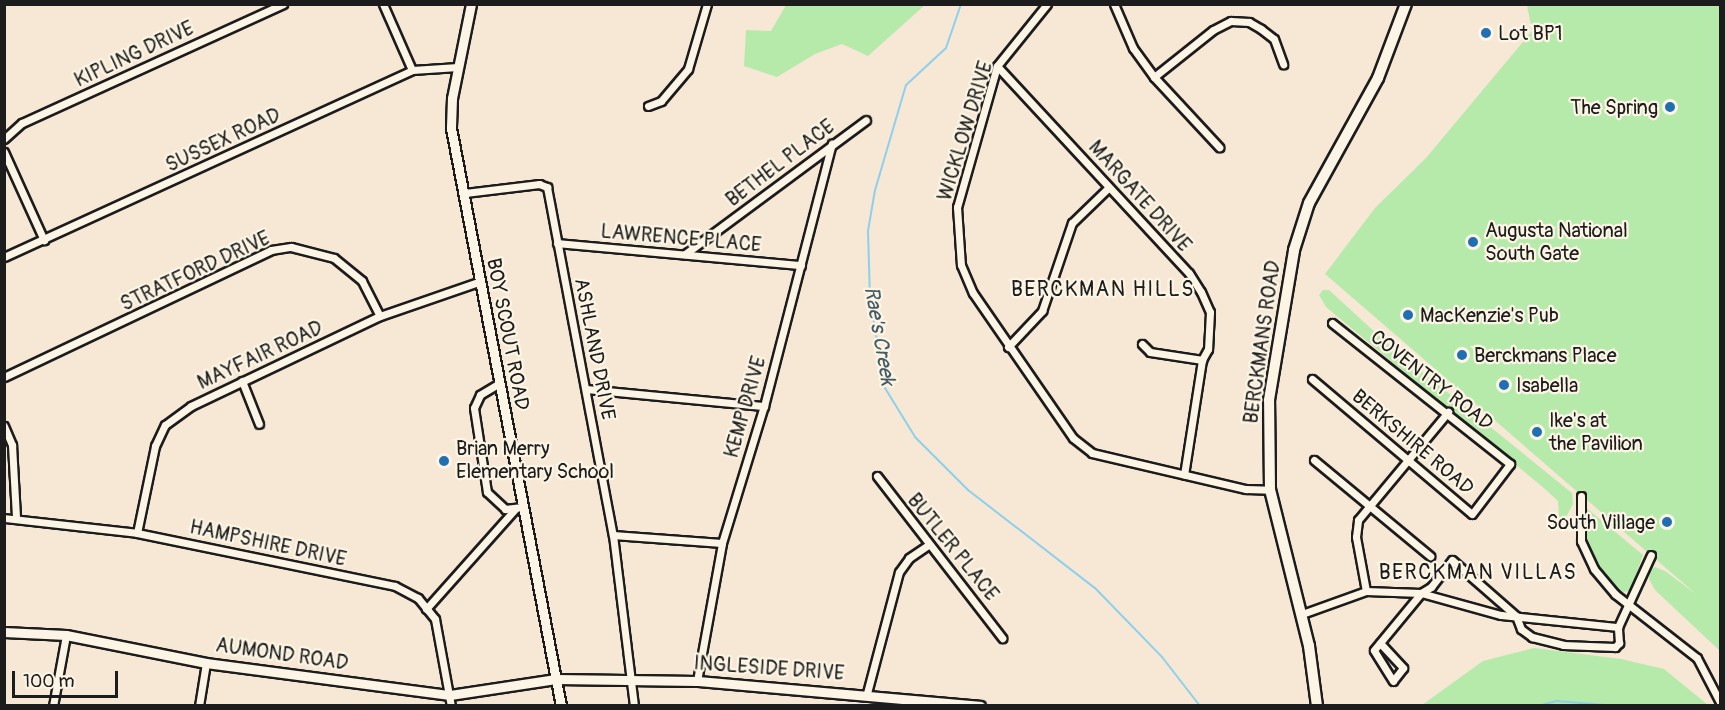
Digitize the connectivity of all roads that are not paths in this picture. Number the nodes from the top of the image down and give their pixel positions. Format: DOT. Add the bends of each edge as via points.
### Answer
graph roads {
  1 [pos="283,4"];
  2 [pos="383,4"];
  3 [pos="471,4"];
  4 [pos="707,4"];
  5 [pos="1047,4"];
  6 [pos="1114,4"];
  7 [pos="1406,4"];
  8 [pos="1283,64"];
  9 [pos="998,66"];
  10 [pos="458,68"];
  11 [pos="412,70"];
  12 [pos="1154,77"];
  13 [pos="648,106"];
  14 [pos="866,120"];
  15 [pos="4,139"];
  16 [pos="832,144"];
  17 [pos="1219,147"];
  18 [pos="4,152"];
  19 [pos="1108,188"];
  20 [pos="465,193"];
  21 [pos="45,240"];
  22 [pos="557,243"];
  23 [pos="685,254"];
  24 [pos="4,257"];
  25 [pos="801,265"];
  26 [pos="478,282"];
  27 [pos="380,316"];
  28 [pos="1332,323"];
  29 [pos="1142,344"];
  30 [pos="1008,347"];
  31 [pos="1202,360"];
  32 [pos="4,377"];
  33 [pos="1312,378"];
  34 [pos="242,381"];
  35 [pos="498,384"];
  36 [pos="587,388"];
  37 [pos="764,406"];
  38 [pos="1448,412"];
  39 [pos="259,424"];
  40 [pos="4,426"];
  41 [pos="1314,460"];
  42 [pos="1408,461"];
  43 [pos="1510,464"];
  44 [pos="1184,475"];
  45 [pos="877,476"];
  46 [pos="1270,490"];
  47 [pos="1581,496"];
  48 [pos="1368,505"];
  49 [pos="519,508"];
  50 [pos="16,516"];
  51 [pos="4,518"];
  52 [pos="136,533"];
  53 [pos="613,535"];
  54 [pos="722,543"];
  55 [pos="927,546"];
  56 [pos="1651,555"];
  57 [pos="1430,556"];
  58 [pos="1366,591"];
  59 [pos="1421,593"];
  60 [pos="1629,604"];
  61 [pos="426,609"];
  62 [pos="1302,614"];
  63 [pos="1516,616"];
  64 [pos="1618,627"];
  65 [pos="4,632"];
  66 [pos="66,635"];
  67 [pos="1002,638"];
  68 [pos="1380,643"];
  69 [pos="206,663"];
  70 [pos="556,679"];
  71 [pos="630,680"];
  72 [pos="697,681"];
  73 [pos="867,693"];
  74 [pos="450,700"];
  75 [pos="1720,702"];
  76 [pos="913,703"];
  77 [pos="53,705"];
  78 [pos="199,705"];
  79 [pos="561,705"];
  80 [pos="634,705"];
  81 [pos="980,705"];
  82 [pos="1317,705"];
  1 -- 15 [label="street, KIPLING DRIVE" via="22,123"];
  2 -- 11 [label="street"];
  3 -- 10 [label="street, BOY SCOUT ROAD"];
  4 -- 13 [label="street" via="688,69 661,101"];
  5 -- 9 [label="street, WICKLOW DRIVE"];
  6 -- 12 [label="street" via="1133,48"];
  7 -- 46 [label="main road, BERCKMANS ROAD" via="1378,78 1323,174 1300,229 1269,400 1266,440"];
  8 -- 12 [label="street" via="1274,39 1249,22 1231,21 1213,30"];
  9 -- 19 [label="street, MARGATE DRIVE"];
  9 -- 30 [label="street, WICKLOW DRIVE" via="957,207 961,265"];
  10 -- 11 [label="street, SUSSEX ROAD"];
  10 -- 20 [label="street, BOY SCOUT ROAD" via="451,128"];
  11 -- 21 [label="street, SUSSEX ROAD"];
  12 -- 17 [label="street"];
  14 -- 16 [label="street, BETHEL PLACE"];
  16 -- 23 [label="street, BETHEL PLACE"];
  16 -- 25 [label="street, KEMP DRIVE"];
  18 -- 21 [label="street"];
  19 -- 30 [label="street" via="1072,223 1042,311"];
  19 -- 31 [label="street, MARGATE DRIVE" via="1189,273 1201,292 1210,312 1208,349"];
  20 -- 22 [label="street, ASHLAND DRIVE" via="539,184 547,187"];
  20 -- 26 [label="street, BOY SCOUT ROAD"];
  21 -- 24 [label="street, SUSSEX ROAD"];
  22 -- 23 [label="street, LAWRENCE PLACE"];
  22 -- 36 [label="street, ASHLAND DRIVE"];
  23 -- 25 [label="street, LAWRENCE PLACE"];
  25 -- 37 [label="street, KEMP DRIVE"];
  26 -- 27 [label="street, MAYFAIR ROAD"];
  26 -- 35 [label="street, BOY SCOUT ROAD"];
  27 -- 32 [label="street, STRATFORD DRIVE" via="362,281 334,258 291,247 271,250"];
  27 -- 34 [label="street, MAYFAIR ROAD"];
  28 -- 38 [label="street, COVENTRY ROAD"];
  29 -- 31 [label="street" via="1150,352"];
  30 -- 44 [label="street, WICKLOW DRIVE" via="1073,438 1092,453"];
  31 -- 44 [label="street, MARGATE DRIVE"];
  33 -- 42 [label="street, BERKSHIRE ROAD"];
  34 -- 39 [label="street"];
  34 -- 52 [label="street, MAYFAIR ROAD" via="191,406 165,424 155,446"];
  35 -- 49 [label="street, BOY SCOUT ROAD"];
  35 -- 49 [label="street" via="480,395 474,423 486,492 500,506"];
  36 -- 37 [label="street"];
  36 -- 53 [label="street, ASHLAND DRIVE"];
  37 -- 54 [label="street, KEMP DRIVE"];
  38 -- 42 [label="street"];
  38 -- 43 [label="street, COVENTRY ROAD"];
  40 -- 50 [label="street" via="12,445"];
  41 -- 48 [label="street"];
  42 -- 43 [label="street, BERKSHIRE ROAD" via="1472,514"];
  42 -- 48 [label="street"];
  44 -- 46 [label="street, WICKLOW DRIVE" via="1246,489"];
  45 -- 55 [label="street, BUTLER PLACE"];
  46 -- 62 [label="main road, BERCKMANS ROAD"];
  47 -- 60 [label="street" via="1579,525 1585,555 1600,578"];
  48 -- 57 [label="street"];
  48 -- 58 [label="street" via="1358,520 1356,537"];
  49 -- 61 [label="street"];
  49 -- 70 [label="street, BOY SCOUT ROAD"];
  50 -- 51 [label="street, HAMPSHIRE DRIVE"];
  50 -- 52 [label="street, HAMPSHIRE DRIVE"];
  52 -- 61 [label="street, HAMPSHIRE DRIVE" via="394,586 418,598"];
  53 -- 54 [label="street"];
  53 -- 71 [label="street, ASHLAND DRIVE"];
  54 -- 72 [label="street, KEMP DRIVE"];
  55 -- 67 [label="street, BUTLER PLACE"];
  55 -- 73 [label="street" via="909,558 899,572"];
  56 -- 60 [label="street"];
  58 -- 59 [label="street"];
  58 -- 62 [label="street"];
  59 -- 63 [label="street"];
  59 -- 63 [label="street" via="1431,587 1452,560"];
  59 -- 68 [label="street"];
  60 -- 64 [label="street"];
  60 -- 75 [label="street" via="1697,658"];
  61 -- 74 [label="street, HAMPSHIRE DRIVE" via="435,619"];
  62 -- 82 [label="main road, BERCKMANS ROAD"];
  63 -- 64 [label="street"];
  63 -- 64 [label="street" via="1521,629 1532,637 1563,645 1616,647 1621,634"];
  65 -- 66 [label="street, AUMOND ROAD"];
  66 -- 69 [label="street, AUMOND ROAD"];
  66 -- 77 [label="street"];
  68 -- 68 [label="street" via="1403,668 1394,681 1374,650"];
  69 -- 74 [label="street, AUMOND ROAD"];
  69 -- 78 [label="street"];
  70 -- 71 [label="street, INGLESIDE DRIVE"];
  70 -- 74 [label="street, AUMOND ROAD"];
  70 -- 79 [label="street, BOY SCOUT ROAD"];
  71 -- 72 [label="street, INGLESIDE DRIVE"];
  71 -- 80 [label="street, ASHLAND DRIVE"];
  72 -- 73 [label="street, INGLESIDE DRIVE"];
  73 -- 76 [label="street, INGLESIDE DRIVE"];
  76 -- 81 [label="street, INGLESIDE DRIVE"];
}
